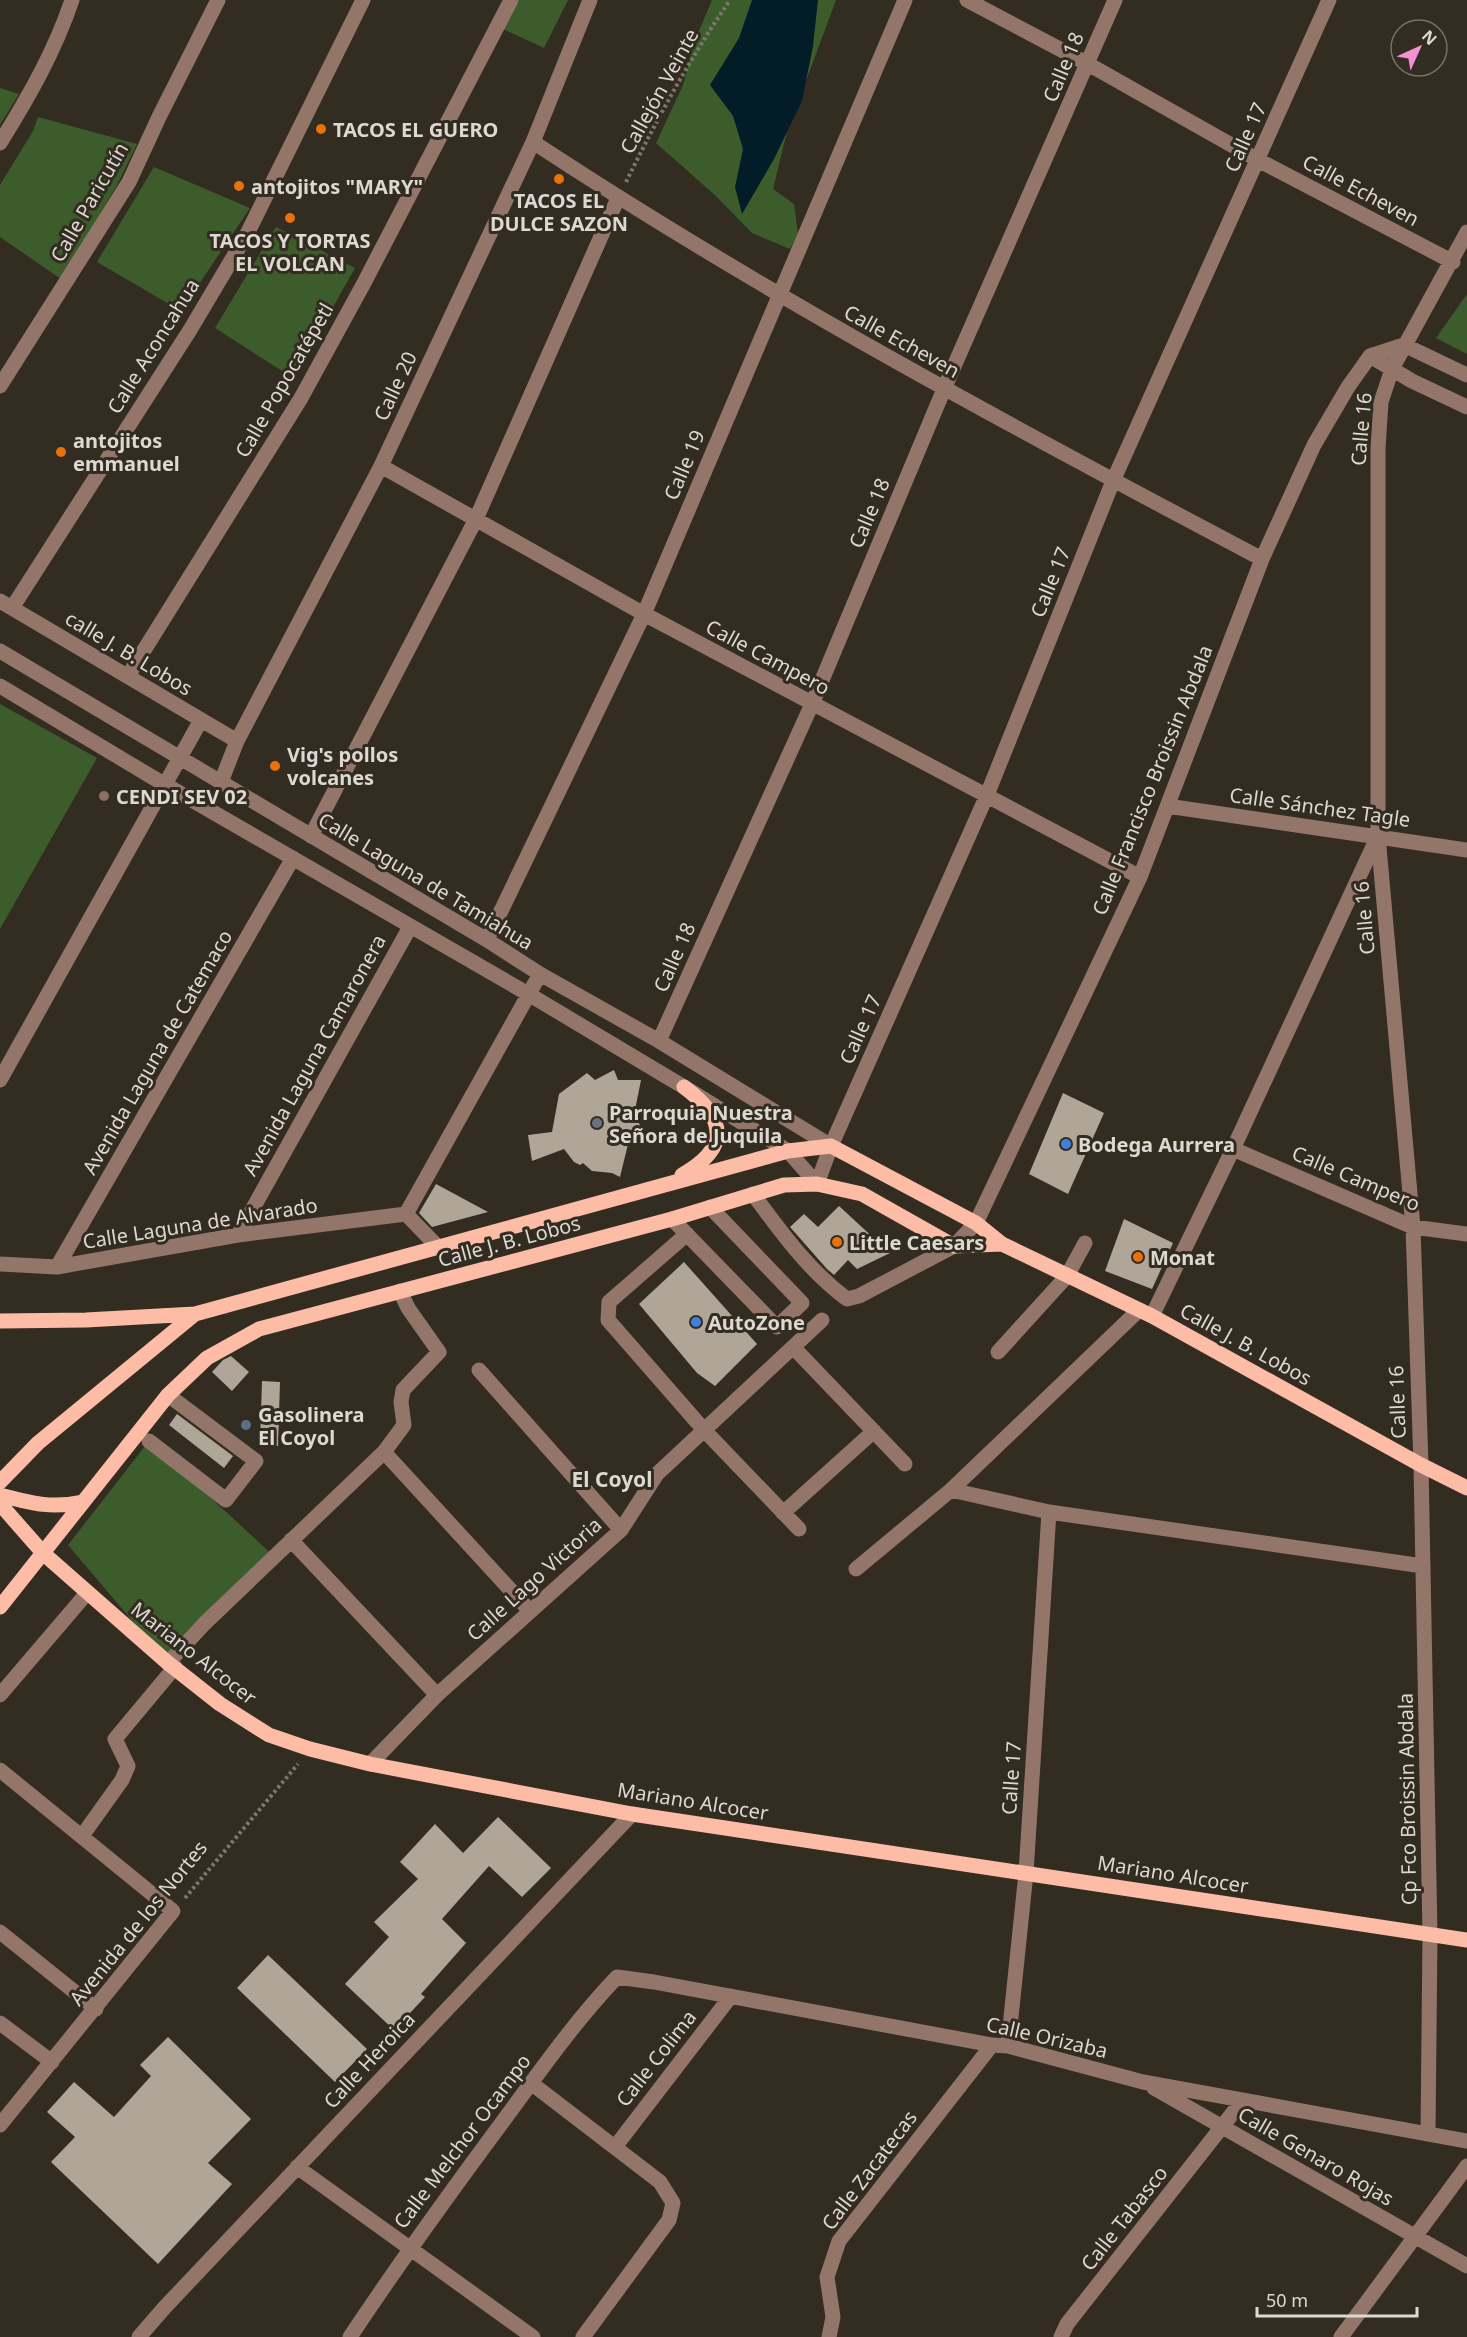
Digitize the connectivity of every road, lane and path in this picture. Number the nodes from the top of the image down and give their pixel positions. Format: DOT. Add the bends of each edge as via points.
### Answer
graph roads {
  1 [pos="72,0"];
  2 [pos="218,0"];
  3 [pos="363,0"];
  4 [pos="511,0"];
  5 [pos="590,0"];
  6 [pos="730,0"];
  7 [pos="905,0"];
  8 [pos="967,0"];
  9 [pos="1115,0"];
  10 [pos="1329,0"];
  11 [pos="1088,64"];
  12 [pos="533,142"];
  13 [pos="0,143"];
  14 [pos="1258,160"];
  15 [pos="618,198"];
  16 [pos="1467,232"];
  17 [pos="1452,262"];
  18 [pos="779,296"];
  19 [pos="1404,345"];
  20 [pos="1370,356"];
  21 [pos="1392,369"];
  22 [pos="1467,375"];
  23 [pos="0,386"];
  24 [pos="944,389"];
  25 [pos="1467,407"];
  26 [pos="381,466"];
  27 [pos="1113,481"];
  28 [pos="476,519"];
  29 [pos="1262,559"];
  30 [pos="6,605"];
  31 [pos="644,614"];
  32 [pos="0,651"];
  33 [pos="128,676"];
  34 [pos="0,686"];
  35 [pos="812,704"];
  36 [pos="201,720"];
  37 [pos="237,741"];
  38 [pos="181,758"];
  39 [pos="221,782"];
  40 [pos="165,785"];
  41 [pos="987,795"];
  42 [pos="1167,806"];
  43 [pos="311,836"];
  44 [pos="1378,836"];
  45 [pos="1467,850"];
  46 [pos="293,858"];
  47 [pos="1140,878"];
  48 [pos="410,927"];
  49 [pos="487,940"];
  50 [pos="540,974"];
  51 [pos="530,995"];
  52 [pos="659,1041"];
  53 [pos="0,1080"];
  54 [pos="684,1088"];
  55 [pos="831,1146"];
  56 [pos="1233,1149"];
  57 [pos="788,1151"];
  58 [pos="817,1184"];
  59 [pos="663,1186"];
  60 [pos="753,1194"];
  61 [pos="710,1207"];
  62 [pos="406,1214"];
  63 [pos="672,1219"];
  64 [pos="976,1223"];
  65 [pos="1413,1227"];
  66 [pos="687,1234"];
  67 [pos="1467,1234"];
  68 [pos="238,1235"];
  69 [pos="1085,1243"];
  70 [pos="1002,1244"];
  71 [pos="954,1246"];
  72 [pos="438,1247"];
  73 [pos="0,1264"];
  74 [pos="57,1267"];
  75 [pos="1067,1276"];
  76 [pos="400,1291"];
  77 [pos="1145,1313"];
  78 [pos="195,1314"];
  79 [pos="822,1320"];
  80 [pos="0,1321"];
  81 [pos="794,1348"];
  82 [pos="998,1352"];
  83 [pos="479,1370"];
  84 [pos="168,1395"];
  85 [pos="704,1430"];
  86 [pos="874,1431"];
  87 [pos="149,1441"];
  88 [pos="384,1452"];
  89 [pos="905,1464"];
  90 [pos="1420,1465"];
  91 [pos="0,1482"];
  92 [pos="1467,1488"];
  93 [pos="951,1490"];
  94 [pos="0,1495"];
  95 [pos="83,1502"];
  96 [pos="0,1504"];
  97 [pos="1049,1512"];
  98 [pos="783,1513"];
  99 [pos="621,1530"];
  100 [pos="799,1530"];
  101 [pos="291,1540"];
  102 [pos="44,1554"];
  103 [pos="1423,1566"];
  104 [pos="856,1569"];
  105 [pos="87,1593"];
  106 [pos="0,1607"];
  107 [pos="529,1610"];
  108 [pos="171,1665"];
  109 [pos="0,1695"];
  110 [pos="437,1695"];
  111 [pos="310,1749"];
  112 [pos="370,1764"];
  113 [pos="0,1770"];
  114 [pos="632,1814"];
  115 [pos="82,1836"];
  116 [pos="1026,1873"];
  117 [pos="173,1911"];
  118 [pos="0,1932"];
  119 [pos="1430,1934"];
  120 [pos="1467,1940"];
  121 [pos="617,1977"];
  122 [pos="731,1995"];
  123 [pos="96,2009"];
  124 [pos="0,2023"];
  125 [pos="992,2045"];
  126 [pos="1008,2046"];
  127 [pos="52,2061"];
  128 [pos="1143,2082"];
  129 [pos="531,2083"];
  130 [pos="1243,2100"];
  131 [pos="0,2125"];
  132 [pos="1223,2127"];
  133 [pos="1428,2133"];
  134 [pos="1467,2141"];
  135 [pos="615,2147"];
  136 [pos="1467,2166"];
  137 [pos="297,2167"];
  138 [pos="1416,2237"];
  139 [pos="410,2248"];
  140 [pos="1467,2266"];
  141 [pos="139,2337"];
  142 [pos="350,2337"];
  143 [pos="533,2337"];
  144 [pos="583,2337"];
  145 [pos="829,2337"];
  146 [pos="1061,2337"];
  147 [pos="1341,2337"];
  1 -- 13 [label="street" via="28,99"];
  2 -- 23 [label="street, Calle Paricutín" via="129,182"];
  3 -- 30 [label="street, Calle Aconcahua" via="246,234 189,330"];
  4 -- 33 [label="street, Calle Popocatépetl" via="301,398"];
  5 -- 12 [label="street, Calle 20"];
  6 -- 15 [label="path, Callejón Veinte" via="655,124"];
  7 -- 18 [label="street, Calle 19"];
  8 -- 11 [label="street, Calle Echeven"];
  9 -- 11 [label="street, Calle 18"];
  10 -- 14 [label="street, Calle 17"];
  11 -- 14 [label="street, Calle Echeven"];
  11 -- 24 [label="street, Calle 18"];
  12 -- 15 [label="street, Calle Echeven"];
  12 -- 26 [label="street, Calle 20"];
  14 -- 17 [label="street, Calle Echeven"];
  14 -- 27 [label="street, Calle 17"];
  15 -- 18 [label="street, Calle Echeven"];
  15 -- 28 [label="street"];
  16 -- 17 [label="street"];
  17 -- 19 [label="street"];
  18 -- 24 [label="street, Calle Echeven"];
  18 -- 31 [label="street, Calle 19"];
  19 -- 20 [label="street"];
  19 -- 21 [label="street"];
  19 -- 22 [label="street"];
  20 -- 21 [label="street"];
  20 -- 29 [label="street, Calle Francisco Broissin Abdala" via="1314,445"];
  21 -- 25 [label="street"];
  21 -- 44 [label="street, Calle 16" via="1381,402 1378,448"];
  24 -- 27 [label="street, Calle Echeven"];
  24 -- 35 [label="street, Calle 18"];
  26 -- 28 [label="street, Calle Campero"];
  26 -- 37 [label="street, Calle 20"];
  27 -- 29 [label="street, Calle Echeven"];
  27 -- 41 [label="street, Calle 17"];
  28 -- 31 [label="street, Calle Campero"];
  28 -- 43 [label="street"];
  29 -- 42 [label="street, Calle Francisco Broissin Abdala"];
  30 -- 33 [label="street, calle J. B. Lobos"];
  31 -- 35 [label="street, Calle Campero"];
  31 -- 49 [label="street, Calle 19"];
  32 -- 38 [label="street, Calle Laguna de Tamiahua"];
  33 -- 36 [label="street, calle J. B. Lobos"];
  34 -- 40 [label="street"];
  35 -- 41 [label="street, Calle Campero"];
  35 -- 52 [label="street, Calle 18"];
  36 -- 37 [label="street, calle J. B. Lobos"];
  36 -- 38 [label="street"];
  37 -- 39 [label="street, Calle 20"];
  38 -- 39 [label="street, Calle Laguna de Tamiahua"];
  38 -- 40 [label="street"];
  39 -- 43 [label="street, Calle Laguna de Tamiahua"];
  40 -- 46 [label="street"];
  40 -- 53 [label="street"];
  41 -- 47 [label="street, Calle Campero"];
  41 -- 55 [label="street, Calle 17"];
  42 -- 44 [label="street, Calle Sánchez Tagle"];
  42 -- 47 [label="street, Calle Francisco Broissin Abdala"];
  43 -- 49 [label="street, Calle Laguna de Tamiahua"];
  44 -- 45 [label="street, Calle Sánchez Tagle"];
  44 -- 56 [label="street"];
  44 -- 65 [label="street, Calle 16"];
  46 -- 48 [label="street"];
  46 -- 74 [label="street, Avenida Laguna de Catemaco"];
  47 -- 64 [label="street, Calle Francisco Broissin Abdala"];
  48 -- 51 [label="street"];
  48 -- 68 [label="street, Avenida Laguna Camaronera"];
  49 -- 50 [label="street, Calle Laguna de Tamiahua"];
  50 -- 51 [label="street"];
  50 -- 52 [label="street, Calle Laguna de Tamiahua"];
  51 -- 54 [label="street"];
  51 -- 62 [label="street"];
  52 -- 55 [label="street, Calle Laguna de Tamiahua"];
  54 -- 57 [label="street"];
  54 -- 59 [label="main road" via="709,1112 718,1137 706,1159"];
  55 -- 57 [label="main road, Calle J. B. Lobos"];
  55 -- 58 [label="street, Calle 17"];
  55 -- 64 [label="main road, Calle J. B. Lobos"];
  56 -- 65 [label="street, Calle Campero"];
  56 -- 77 [label="street"];
  57 -- 58 [label="street"];
  57 -- 59 [label="main road, Calle J. B. Lobos"];
  58 -- 60 [label="main road, Calle J. B. Lobos" via="784,1185"];
  58 -- 71 [label="main road, Calle J. B. Lobos" via="862,1194"];
  59 -- 72 [label="main road, Calle J. B. Lobos"];
  60 -- 61 [label="main road, Calle J. B. Lobos"];
  60 -- 71 [label="street" via="785,1238 846,1299 859,1296"];
  61 -- 63 [label="main road, Calle J. B. Lobos"];
  61 -- 66 [label="street" via="802,1303 777,1328"];
  62 -- 68 [label="street, Calle Laguna de Alvarado"];
  62 -- 72 [label="street"];
  63 -- 66 [label="street"];
  63 -- 76 [label="main road, Calle J. B. Lobos"];
  64 -- 70 [label="main road, Calle J. B. Lobos"];
  64 -- 71 [label="street, Calle Francisco Broissin Abdala"];
  65 -- 67 [label="street, Calle Campero"];
  65 -- 90 [label="street, Calle 16"];
  66 -- 85 [label="street" via="609,1302 608,1320"];
  68 -- 74 [label="street, Calle Laguna de Alvarado"];
  69 -- 75 [label="street"];
  70 -- 71 [label="main road, Calle J. B. Lobos"];
  70 -- 75 [label="main road, Calle J. B. Lobos"];
  72 -- 78 [label="main road, Calle J. B. Lobos"];
  73 -- 74 [label="street, Calle Laguna de Alvarado"];
  75 -- 77 [label="main road, Calle J. B. Lobos"];
  75 -- 82 [label="street"];
  76 -- 84 [label="main road, Calle J. B. Lobos" via="259,1329 207,1358"];
  76 -- 88 [label="street" via="439,1352 403,1390 404,1425"];
  77 -- 90 [label="main road, Calle J. B. Lobos"];
  77 -- 93 [label="street"];
  78 -- 80 [label="main road"];
  78 -- 91 [label="main road" via="38,1443"];
  79 -- 81 [label="street, Calle Lago Victoria"];
  81 -- 85 [label="street, Calle Lago Victoria"];
  81 -- 86 [label="street"];
  83 -- 99 [label="street"];
  84 -- 87 [label="street" via="256,1461 226,1500"];
  84 -- 95 [label="main road, Calle J. B. Lobos"];
  85 -- 98 [label="street"];
  85 -- 99 [label="street, Calle Lago Victoria" via="657,1474"];
  86 -- 89 [label="street"];
  86 -- 98 [label="street"];
  88 -- 101 [label="street"];
  88 -- 107 [label="street"];
  90 -- 92 [label="main road, Calle J. B. Lobos"];
  90 -- 103 [label="street, Cp Fco Broissin Abdala"];
  93 -- 97 [label="street"];
  93 -- 104 [label="street"];
  94 -- 95 [label="main road" via="38,1505"];
  95 -- 102 [label="main road, Calle J. B. Lobos"];
  96 -- 102 [label="main road, Mariano Alcocer"];
  97 -- 103 [label="street"];
  97 -- 116 [label="street, Calle 17"];
  98 -- 100 [label="street"];
  99 -- 107 [label="street, Calle Lago Victoria"];
  101 -- 108 [label="street" via="205,1623"];
  101 -- 110 [label="street"];
  102 -- 105 [label="main road, Mariano Alcocer"];
  102 -- 106 [label="main road, Calle J. B. Lobos"];
  103 -- 119 [label="street, Cp Fco Broissin Abdala"];
  105 -- 108 [label="main road, Mariano Alcocer"];
  105 -- 109 [label="street"];
  107 -- 110 [label="street, Calle Lago Victoria"];
  108 -- 111 [label="main road, Mariano Alcocer" via="220,1704 269,1735"];
  108 -- 115 [label="street" via="115,1739 128,1766"];
  110 -- 112 [label="street, Calle Lago Victoria"];
  111 -- 112 [label="main road, Mariano Alcocer"];
  111 -- 117 [label="path, Avenida de los Nortes"];
  112 -- 114 [label="main road, Mariano Alcocer"];
  113 -- 115 [label="street"];
  114 -- 116 [label="main road, Mariano Alcocer"];
  114 -- 137 [label="street, Calle Heroica"];
  115 -- 117 [label="street"];
  116 -- 119 [label="main road, Mariano Alcocer"];
  116 -- 126 [label="street, Calle 17"];
  117 -- 123 [label="street, Avenida de los Nortes"];
  118 -- 123 [label="street"];
  119 -- 120 [label="main road, Mariano Alcocer"];
  119 -- 133 [label="street, Cp Fco Broissin Abdala"];
  121 -- 122 [label="street, Calle Orizaba"];
  121 -- 129 [label="street, Calle Melchor Ocampo" via="591,2004"];
  122 -- 125 [label="street, Calle Orizaba"];
  122 -- 135 [label="street, Calle Colima"];
  123 -- 127 [label="street, Avenida de los Nortes"];
  124 -- 127 [label="street"];
  125 -- 126 [label="street, Calle Orizaba"];
  125 -- 145 [label="street, Calle Zacatecas" via="839,2241 827,2277 833,2317"];
  126 -- 128 [label="street, Calle Orizaba"];
  127 -- 131 [label="street, Avenida de los Nortes"];
  128 -- 130 [label="street, Calle Orizaba"];
  128 -- 132 [label="street, Calle Genaro Rojas"];
  129 -- 135 [label="street"];
  129 -- 139 [label="street, Calle Melchor Ocampo"];
  130 -- 132 [label="street, Calle Tabasco"];
  130 -- 133 [label="street, Calle Orizaba"];
  132 -- 138 [label="street, Calle Genaro Rojas"];
  132 -- 146 [label="street, Calle Tabasco"];
  133 -- 134 [label="street, Calle Orizaba"];
  135 -- 144 [label="street" via="660,2182 674,2203 669,2220"];
  136 -- 138 [label="street"];
  137 -- 139 [label="street"];
  137 -- 141 [label="street, Calle Heroica"];
  138 -- 140 [label="street, Calle Genaro Rojas"];
  138 -- 147 [label="street"];
  139 -- 142 [label="street, Calle Melchor Ocampo"];
  139 -- 143 [label="street"];
}
